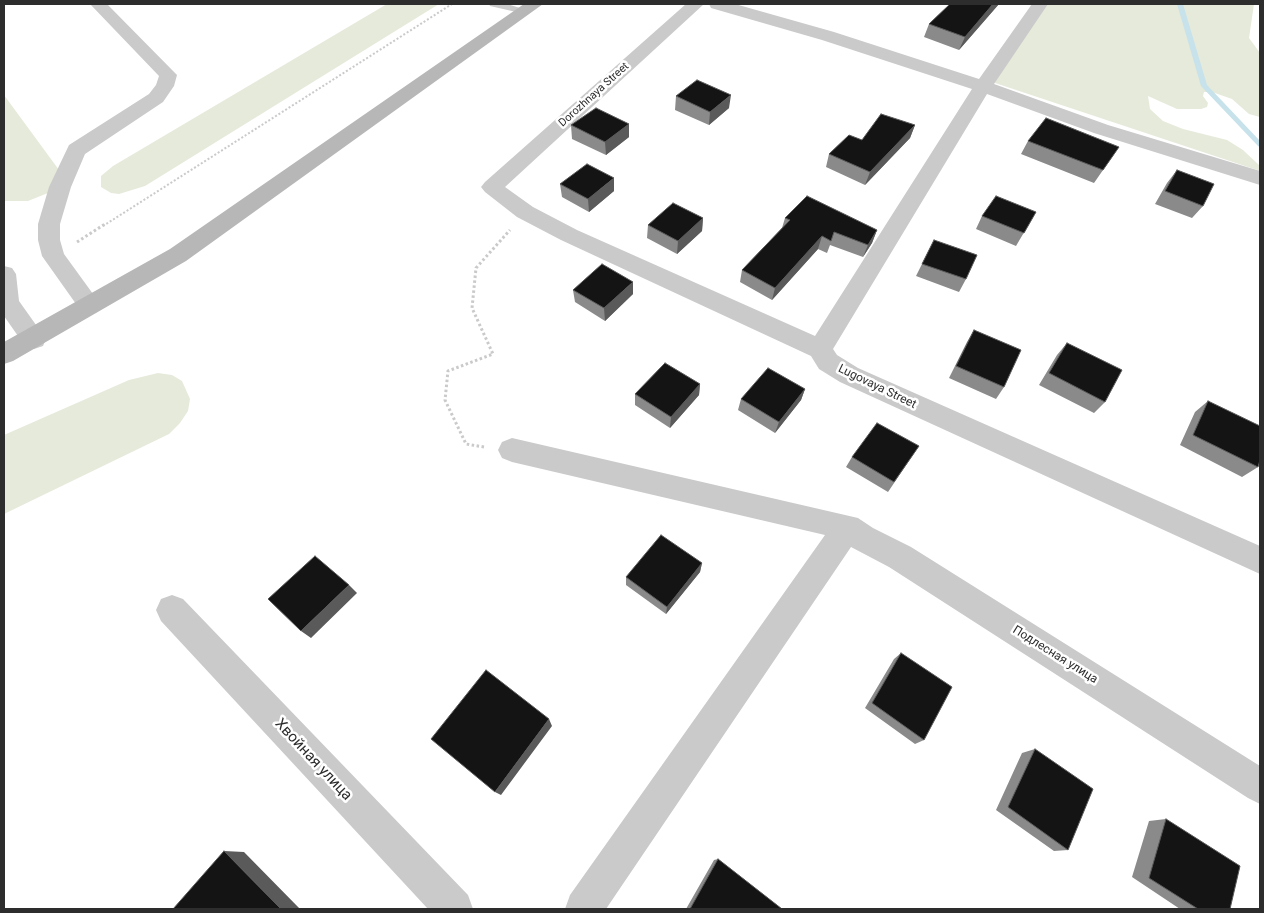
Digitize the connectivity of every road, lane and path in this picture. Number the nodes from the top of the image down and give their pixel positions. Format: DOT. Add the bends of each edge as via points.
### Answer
graph roads {
  1 [pos="98,4"];
  2 [pos="452,4"];
  3 [pos="494,4"];
  4 [pos="696,4"];
  5 [pos="717,4"];
  6 [pos="1040,4"];
  7 [pos="530,7"];
  8 [pos="983,86"];
  9 [pos="1260,178"];
  10 [pos="525,212"];
  11 [pos="53,256"];
  12 [pos="4,274"];
  13 [pos="89,305"];
  14 [pos="34,339"];
  15 [pos="820,350"];
  16 [pos="4,354"];
  17 [pos="512,450"];
  18 [pos="848,527"];
  19 [pos="1260,560"];
  20 [pos="172,610"];
  21 [pos="1260,786"];
  22 [pos="454,909"];
  23 [pos="584,909"];
  1 -- 11 [label="street" via="168,75 156,98 76,150 49,224"];
  2 -- 11 [label="path"];
  3 -- 7 [label="lane"];
  4 -- 10 [label="street, Dorozhnaya Street" via="492,186"];
  5 -- 8 [label="street"];
  6 -- 8 [label="street"];
  7 -- 13 [label="street" via="178,255"];
  8 -- 9 [label="street" via="1101,129"];
  8 -- 15 [label="street"];
  10 -- 15 [label="street"];
  10 -- 17 [label="path" via="476,268 472,308 492,354 448,371 445,400 466,444"];
  11 -- 13 [label="street"];
  12 -- 14 [label="street" via="7,303"];
  13 -- 14 [label="street"];
  14 -- 16 [label="street"];
  15 -- 19 [label="street, Lugovaya Street" via="828,362 849,375"];
  17 -- 18 [label="street"];
  18 -- 21 [label="street, Подлесная улица"];
  18 -- 23 [label="street"];
  20 -- 22 [label="street, Хвойная улица"];
}
